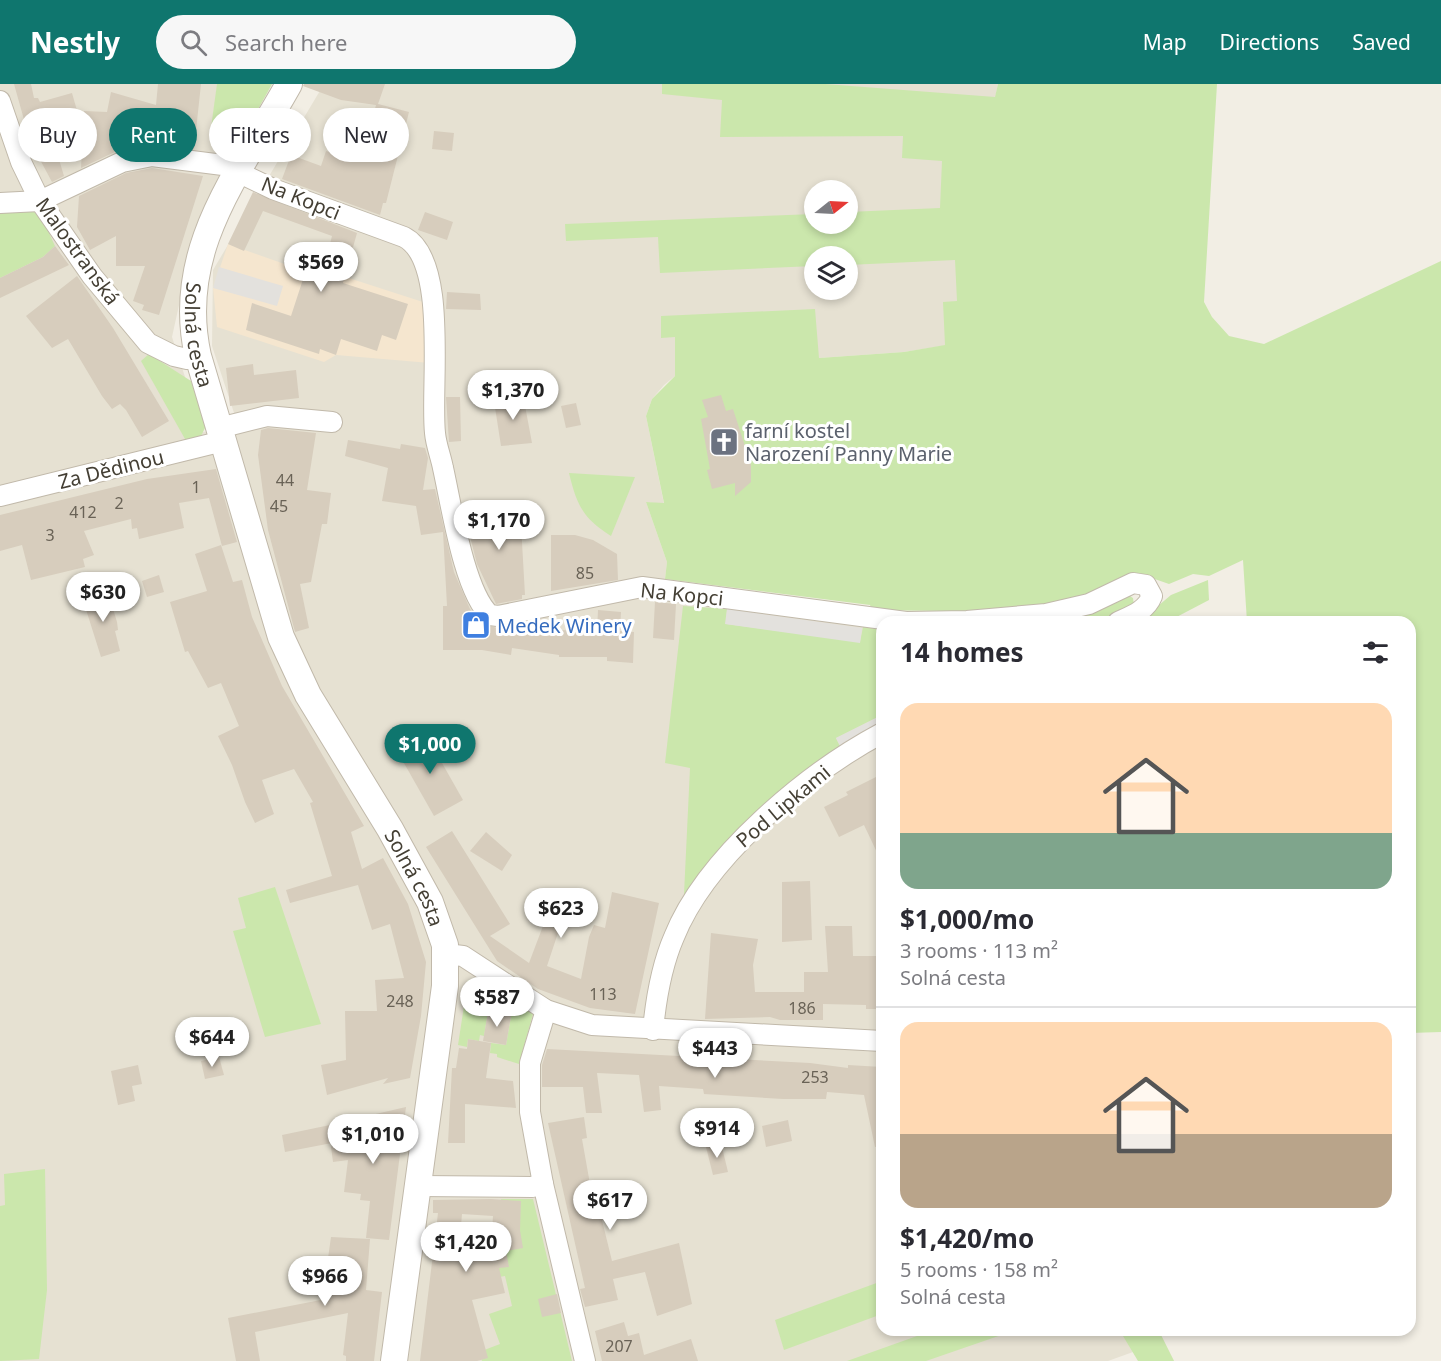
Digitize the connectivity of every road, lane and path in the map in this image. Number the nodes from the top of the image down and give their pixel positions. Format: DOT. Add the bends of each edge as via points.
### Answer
graph roads {
  1 [pos="289,84"];
  2 [pos="0,101"];
  3 [pos="238,172"];
  4 [pos="40,201"];
  5 [pos="0,203"];
  6 [pos="198,356"];
  7 [pos="332,422"];
  8 [pos="221,434"];
  9 [pos="0,496"];
  10 [pos="1024,616"];
  11 [pos="1130,616"];
  12 [pos="876,618"];
  13 [pos="876,737"];
  14 [pos="446,954"];
  15 [pos="546,1010"];
  16 [pos="652,1030"];
  17 [pos="876,1041"];
  18 [pos="543,1184"];
  19 [pos="419,1186"];
  20 [pos="394,1361"];
  21 [pos="585,1361"];
  1 -- 3 [label="street, Solná cesta"];
  2 -- 4 [label="street, Malostranská" via="21,162"];
  3 -- 4 [label="street" via="202,162 138,158"];
  3 -- 6 [label="street, Solná cesta" via="210,225 198,258 192,316"];
  3 -- 12 [label="street, Na Kopci" via="273,189 404,237 420,252 434,313 435,433 463,555 490,615 642,587"];
  4 -- 5 [label="street"];
  4 -- 6 [label="street, Malostranská" via="92,276 148,343 174,356"];
  6 -- 8 [label="street, Solná cesta"];
  7 -- 8 [label="street" via="261,416"];
  8 -- 9 [label="street, Za Dědinou"];
  8 -- 14 [label="street, Solná cesta" via="273,617 289,657 417,875 439,924"];
  10 -- 11 [label="street, Na Kopci" via="1089,604 1138,582 1146,585 1150,600"];
  13 -- 16 [label="street, Pod Lipkami" via="839,759 774,809 718,867 674,935 663,965"];
  14 -- 15 [label="street" via="463,956"];
  14 -- 19 [label="street, Solná cesta"];
  15 -- 16 [label="street" via="592,1025"];
  15 -- 18 [label="street" via="528,1078"];
  16 -- 17 [label="street"];
  18 -- 19 [label="street"];
  18 -- 21 [label="street"];
  19 -- 20 [label="street, Solná cesta"];
}
